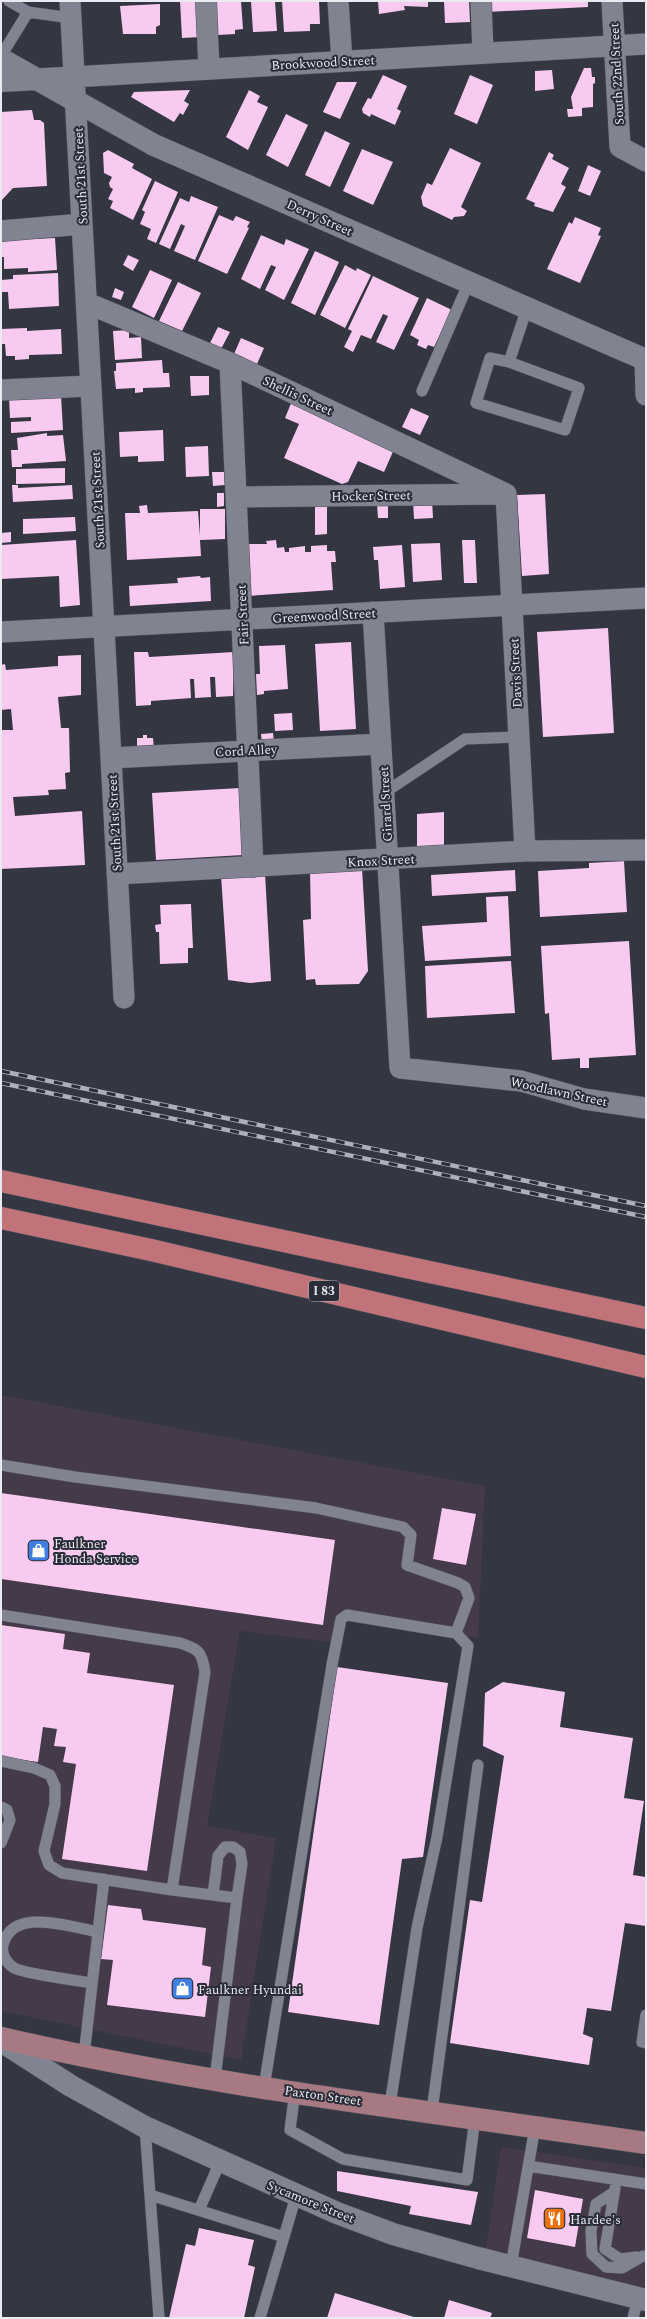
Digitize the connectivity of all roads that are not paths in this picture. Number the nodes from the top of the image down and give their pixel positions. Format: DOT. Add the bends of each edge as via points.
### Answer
graph roads {
  1 [pos="9,1"];
  2 [pos="206,1"];
  3 [pos="338,1"];
  4 [pos="481,1"];
  5 [pos="612,1"];
  6 [pos="70,10"];
  7 [pos="28,12"];
  8 [pos="646,44"];
  9 [pos="615,46"];
  10 [pos="483,53"];
  11 [pos="1,58"];
  12 [pos="342,61"];
  13 [pos="209,69"];
  14 [pos="74,76"];
  15 [pos="37,79"];
  16 [pos="1,81"];
  17 [pos="76,101"];
  18 [pos="646,161"];
  19 [pos="82,224"];
  20 [pos="1,231"];
  21 [pos="469,282"];
  22 [pos="87,303"];
  23 [pos="528,308"];
  24 [pos="645,360"];
  25 [pos="509,362"];
  26 [pos="230,363"];
  27 [pos="90,386"];
  28 [pos="1,390"];
  29 [pos="422,391"];
  30 [pos="646,395"];
  31 [pos="506,494"];
  32 [pos="236,497"];
  33 [pos="646,598"];
  34 [pos="512,605"];
  35 [pos="373,612"];
  36 [pos="242,619"];
  37 [pos="104,626"];
  38 [pos="1,632"];
  39 [pos="519,737"];
  40 [pos="381,744"];
  41 [pos="248,750"];
  42 [pos="111,758"];
  43 [pos="384,793"];
  44 [pos="646,850"];
  45 [pos="524,852"];
  46 [pos="388,860"];
  47 [pos="253,867"];
  48 [pos="117,874"];
  49 [pos="124,998"];
  50 [pos="400,1068"];
  51 [pos="646,1108"];
  52 [pos="1,1181"];
  53 [pos="1,1218"];
  54 [pos="646,1318"];
  55 [pos="646,1367"];
  56 [pos="1,1464"];
  57 [pos="1,1615"];
  58 [pos="456,1633"];
  59 [pos="1,1761"];
  60 [pos="478,1765"];
  61 [pos="1,1807"];
  62 [pos="1,1843"];
  63 [pos="104,1879"];
  64 [pos="172,1890"];
  65 [pos="213,1895"];
  66 [pos="237,1898"];
  67 [pos="98,1932"];
  68 [pos="92,1983"];
  69 [pos="646,2015"];
  70 [pos="1,2039"];
  71 [pos="646,2043"];
  72 [pos="84,2056"];
  73 [pos="215,2079"];
  74 [pos="264,2087"];
  75 [pos="295,2091"];
  76 [pos="390,2106"];
  77 [pos="432,2111"];
  78 [pos="475,2118"];
  79 [pos="145,2127"];
  80 [pos="535,2127"];
  81 [pos="646,2143"];
  82 [pos="220,2162"];
  83 [pos="528,2166"];
  84 [pos="616,2180"];
  85 [pos="646,2184"];
  86 [pos="614,2192"];
  87 [pos="150,2195"];
  88 [pos="296,2196"];
  89 [pos="200,2210"];
  90 [pos="284,2237"];
  91 [pos="644,2255"];
  92 [pos="511,2266"];
  93 [pos="639,2305"];
  94 [pos="159,2318"];
  95 [pos="260,2318"];
  1 -- 7 [label="lane"];
  2 -- 13 [label="street"];
  3 -- 12 [label="street"];
  4 -- 10 [label="street"];
  5 -- 9 [label="street, South 22nd Street"];
  6 -- 7 [label="lane"];
  6 -- 14 [label="street, South 21st Street"];
  7 -- 11 [label="lane"];
  8 -- 9 [label="street, Brookwood Street"];
  9 -- 10 [label="street, Brookwood Street"];
  9 -- 18 [label="street, South 22nd Street" via="620,147"];
  10 -- 12 [label="street, Brookwood Street"];
  11 -- 15 [label="street, Derry Street"];
  12 -- 13 [label="street, Brookwood Street"];
  13 -- 14 [label="street, Brookwood Street"];
  14 -- 15 [label="street, Brookwood Street"];
  14 -- 17 [label="street, South 21st Street"];
  15 -- 16 [label="street, Brookwood Street"];
  15 -- 17 [label="street, Derry Street"];
  17 -- 19 [label="street, South 21st Street"];
  17 -- 21 [label="street, Derry Street" via="154,145"];
  19 -- 20 [label="street"];
  19 -- 22 [label="street, South 21st Street"];
  21 -- 23 [label="street, Derry Street"];
  21 -- 29 [label="lane"];
  22 -- 26 [label="street, Shellis Street"];
  22 -- 27 [label="street, South 21st Street"];
  23 -- 24 [label="street, Derry Street"];
  23 -- 25 [label="lane"];
  24 -- 30 [label="street"];
  25 -- 25 [label="lane" via="490,358 476,402 565,430 579,388"];
  26 -- 31 [label="street, Shellis Street"];
  26 -- 32 [label="street, Fair Street"];
  27 -- 28 [label="street"];
  27 -- 37 [label="street, South 21st Street"];
  31 -- 32 [label="street, Hocker Street"];
  31 -- 34 [label="street, Davis Street"];
  32 -- 36 [label="street, Fair Street"];
  33 -- 34 [label="street, Greenwood Street"];
  34 -- 35 [label="street, Greenwood Street"];
  34 -- 39 [label="street, Davis Street"];
  35 -- 36 [label="street, Greenwood Street"];
  35 -- 40 [label="street, Girard Street"];
  36 -- 37 [label="street, Greenwood Street"];
  36 -- 41 [label="street, Fair Street"];
  37 -- 38 [label="street, Greenwood Street"];
  37 -- 42 [label="street, South 21st Street"];
  39 -- 43 [label="lane" via="465,739"];
  39 -- 45 [label="street, Davis Street"];
  40 -- 41 [label="street, Cord Alley"];
  40 -- 43 [label="street, Girard Street"];
  41 -- 42 [label="street, Cord Alley"];
  41 -- 47 [label="street, Fair Street"];
  42 -- 48 [label="street, South 21st Street"];
  43 -- 46 [label="street, Girard Street"];
  44 -- 45 [label="street, Knox Street"];
  45 -- 46 [label="street, Knox Street"];
  46 -- 47 [label="street, Knox Street"];
  46 -- 50 [label="street, Girard Street"];
  47 -- 48 [label="street, Knox Street"];
  48 -- 49 [label="street, South 21st Street"];
  50 -- 51 [label="street, Woodlawn Street" via="521,1081 584,1099"];
  52 -- 54 [label="highway"];
  53 -- 55 [label="highway, I 83" via="151,1250"];
  56 -- 58 [label="lane" via="75,1477 316,1508 403,1527 411,1535 408,1565 465,1587 469,1598"];
  57 -- 64 [label="lane" via="180,1643 194,1647 203,1656 205,1672"];
  58 -- 74 [label="lane" via="347,1615 341,1619"];
  58 -- 76 [label="lane" via="468,1646 437,1837 417,1928"];
  59 -- 63 [label="lane" via="34,1768 50,1775 55,1786 55,1804 44,1851 49,1865 62,1873"];
  60 -- 77 [label="lane"];
  61 -- 62 [label="lane" via="7,1810 10,1820"];
  63 -- 64 [label="lane"];
  63 -- 67 [label="lane"];
  64 -- 65 [label="lane"];
  65 -- 66 [label="lane"];
  65 -- 66 [label="lane" via="218,1856 225,1848 233,1847 240,1852 242,1864"];
  66 -- 73 [label="lane"];
  67 -- 68 [label="lane"];
  67 -- 68 [label="lane" via="32,1921 17,1924 7,1933 2,1946 4,1959 14,1969"];
  68 -- 72 [label="lane"];
  69 -- 71 [label="lane" via="642,2042"];
  70 -- 72 [label="main road, Paxton Street"];
  70 -- 79 [label="street, Sycamore Street" via="71,2086"];
  72 -- 73 [label="main road, Paxton Street"];
  73 -- 74 [label="main road, Paxton Street"];
  74 -- 75 [label="main road, Paxton Street"];
  75 -- 76 [label="main road, Paxton Street"];
  75 -- 78 [label="lane" via="290,2130 343,2159 467,2180"];
  76 -- 77 [label="main road, Paxton Street"];
  77 -- 78 [label="main road, Paxton Street"];
  78 -- 80 [label="main road, Paxton Street"];
  79 -- 82 [label="street, Sycamore Street"];
  79 -- 87 [label="lane"];
  80 -- 81 [label="main road, Paxton Street"];
  80 -- 83 [label="lane"];
  82 -- 88 [label="street, Sycamore Street"];
  82 -- 89 [label="lane"];
  83 -- 84 [label="lane"];
  83 -- 92 [label="lane"];
  84 -- 85 [label="lane"];
  84 -- 86 [label="lane"];
  86 -- 91 [label="lane" via="605,2249 620,2259"];
  86 -- 91 [label="lane" via="596,2204 591,2231 592,2254 606,2267 622,2268"];
  87 -- 89 [label="lane"];
  87 -- 94 [label="lane"];
  88 -- 90 [label="lane"];
  88 -- 92 [label="street, Sycamore Street" via="393,2234"];
  89 -- 90 [label="lane"];
  90 -- 95 [label="lane"];
  92 -- 93 [label="street, Sycamore Street"];
}
